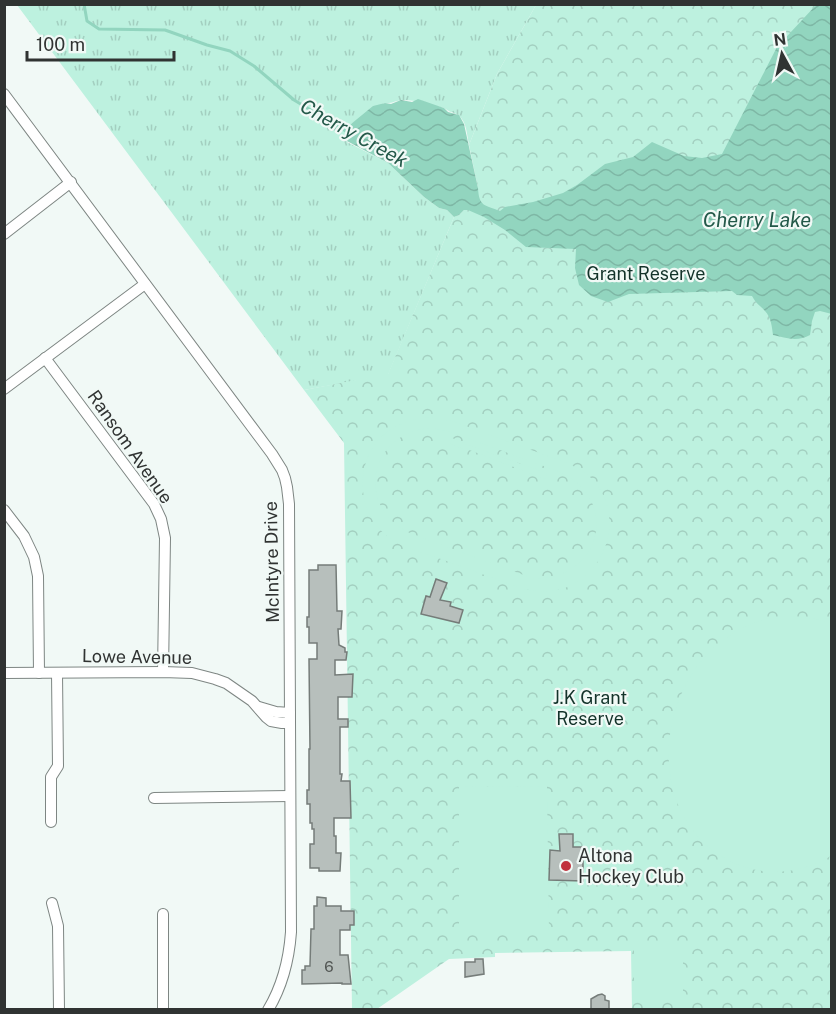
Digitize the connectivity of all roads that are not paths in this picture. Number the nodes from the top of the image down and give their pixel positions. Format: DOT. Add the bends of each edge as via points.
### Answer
graph roads {
  1 [pos="4,94"];
  2 [pos="70,182"];
  3 [pos="4,234"];
  4 [pos="146,284"];
  5 [pos="45,358"];
  6 [pos="4,389"];
  7 [pos="4,510"];
  8 [pos="164,672"];
  9 [pos="4,673"];
  10 [pos="39,673"];
  11 [pos="57,673"];
  12 [pos="290,718"];
  13 [pos="290,796"];
  14 [pos="154,798"];
  15 [pos="51,822"];
  16 [pos="52,903"];
  17 [pos="163,914"];
  18 [pos="59,1010"];
  19 [pos="163,1010"];
  20 [pos="268,1010"];
  1 -- 2 [label="street, McIntyre Drive"];
  2 -- 3 [label="street"];
  2 -- 4 [label="street, McIntyre Drive"];
  4 -- 5 [label="street"];
  4 -- 12 [label="street, McIntyre Drive" via="272,454 285,478 289,504"];
  5 -- 6 [label="street"];
  5 -- 8 [label="street, Ransom Avenue" via="154,504 161,519 165,538"];
  7 -- 10 [label="street" via="24,536 39,576"];
  8 -- 11 [label="street, Lowe Avenue"];
  8 -- 12 [label="street, Lowe Avenue" via="215,679 259,707"];
  9 -- 10 [label="street, Lowe Avenue"];
  10 -- 11 [label="street, Lowe Avenue"];
  11 -- 15 [label="street" via="58,766 51,777"];
  12 -- 13 [label="street, McIntyre Drive"];
  13 -- 14 [label="street"];
  13 -- 20 [label="street, McIntyre Drive" via="291,942 285,972"];
  16 -- 18 [label="street" via="58,926"];
  17 -- 19 [label="street"];
}
